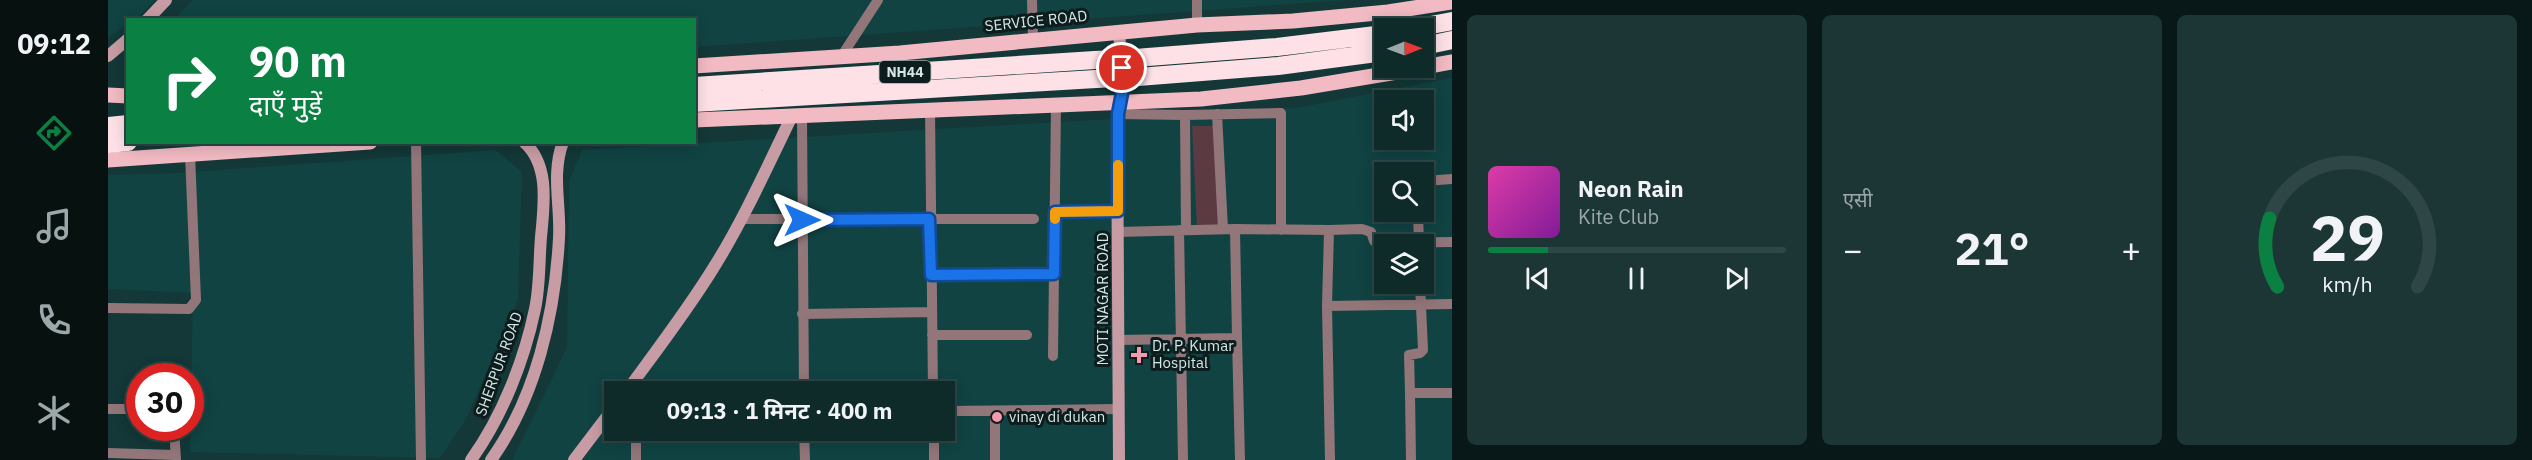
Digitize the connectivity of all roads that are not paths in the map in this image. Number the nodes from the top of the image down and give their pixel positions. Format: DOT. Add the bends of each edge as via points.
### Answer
graph roads {
  1 [pos="166,0"];
  2 [pos="878,0"];
  3 [pos="1032,0"];
  4 [pos="1197,0"];
  5 [pos="1452,2"];
  6 [pos="149,18"];
  7 [pos="1452,21"];
  8 [pos="1434,24"];
  9 [pos="1197,25"];
  10 [pos="1119,31"];
  11 [pos="1374,35"];
  12 [pos="1034,39"];
  13 [pos="1452,40"];
  14 [pos="1434,43"];
  15 [pos="124,44"];
  16 [pos="1374,53"];
  17 [pos="108,56"];
  18 [pos="841,57"];
  19 [pos="1452,62"];
  20 [pos="1434,65"];
  21 [pos="696,66"];
  22 [pos="108,67"];
  23 [pos="1374,75"];
  24 [pos="696,86"];
  25 [pos="108,95"];
  26 [pos="126,96"];
  27 [pos="696,103"];
  28 [pos="1056,104"];
  29 [pos="1119,108"];
  30 [pos="930,109"];
  31 [pos="108,113"];
  32 [pos="1217,114"];
  33 [pos="1185,115"];
  34 [pos="797,116"];
  35 [pos="696,120"];
  36 [pos="126,124"];
  37 [pos="108,126"];
  38 [pos="126,141"];
  39 [pos="108,144"];
  40 [pos="131,144"];
  41 [pos="340,144"];
  42 [pos="416,144"];
  43 [pos="526,144"];
  44 [pos="563,144"];
  45 [pos="108,152"];
  46 [pos="190,154"];
  47 [pos="143,157"];
  48 [pos="108,160"];
  49 [pos="1452,179"];
  50 [pos="1434,180"];
  51 [pos="1118,211"];
  52 [pos="1055,212"];
  53 [pos="741,219"];
  54 [pos="929,219"];
  55 [pos="1034,219"];
  56 [pos="802,220"];
  57 [pos="1223,229"];
  58 [pos="1235,229"];
  59 [pos="1183,230"];
  60 [pos="1281,230"];
  61 [pos="1329,230"];
  62 [pos="1118,232"];
  63 [pos="560,234"];
  64 [pos="542,236"];
  65 [pos="1374,238"];
  66 [pos="1452,242"];
  67 [pos="1434,243"];
  68 [pos="1054,274"];
  69 [pos="931,275"];
  70 [pos="1420,294"];
  71 [pos="1421,304"];
  72 [pos="1452,304"];
  73 [pos="1328,306"];
  74 [pos="108,308"];
  75 [pos="932,312"];
  76 [pos="802,314"];
  77 [pos="932,335"];
  78 [pos="1027,335"];
  79 [pos="1237,338"];
  80 [pos="1181,339"];
  81 [pos="1119,340"];
  82 [pos="1053,356"];
  83 [pos="634,381"];
  84 [pos="804,381"];
  85 [pos="933,381"];
  86 [pos="1410,393"];
  87 [pos="1452,393"];
  88 [pos="108,409"];
  89 [pos="126,409"];
  90 [pos="1119,409"];
  91 [pos="955,411"];
  92 [pos="995,411"];
  93 [pos="604,424"];
  94 [pos="175,441"];
  95 [pos="636,441"];
  96 [pos="804,441"];
  97 [pos="934,441"];
  98 [pos="108,453"];
  99 [pos="176,458"];
  100 [pos="421,460"];
  101 [pos="471,460"];
  102 [pos="491,460"];
  103 [pos="574,460"];
  104 [pos="636,460"];
  105 [pos="805,460"];
  106 [pos="934,460"];
  107 [pos="995,460"];
  108 [pos="1119,460"];
  109 [pos="1183,460"];
  110 [pos="1240,460"];
  111 [pos="1330,460"];
  112 [pos="1411,460"];
  1 -- 6 [label="street"];
  2 -- 18 [label="street"];
  3 -- 12 [label="street"];
  4 -- 9 [label="street"];
  5 -- 9 [label="main road, SERVICE ROAD" via="1312,19"];
  7 -- 8 [label="highway"];
  9 -- 10 [label="main road, SERVICE ROAD"];
  10 -- 12 [label="main road, SERVICE ROAD"];
  10 -- 29 [label="street, MOTI NAGAR ROAD" via="1123,88"];
  11 -- 24 [label="highway, NH44, bridge" via="1135,58"];
  12 -- 18 [label="main road, SERVICE ROAD"];
  13 -- 14 [label="highway"];
  15 -- 17 [label="street"];
  15 -- 22 [label="street"];
  16 -- 27 [label="highway, NH44, bridge" via="1278,66 1138,77"];
  18 -- 21 [label="main road, SERVICE ROAD"];
  19 -- 20 [label="main road"];
  23 -- 29 [label="main road" via="1246,95"];
  25 -- 26 [label="main road"];
  28 -- 29 [label="main road"];
  28 -- 30 [label="main road"];
  28 -- 52 [label="street"];
  29 -- 33 [label="street"];
  29 -- 51 [label="street, MOTI NAGAR ROAD"];
  30 -- 34 [label="main road"];
  30 -- 54 [label="street"];
  31 -- 45 [label="street" via="114,139"];
  32 -- 33 [label="street"];
  32 -- 57 [label="street"];
  32 -- 60 [label="street" via="1281,113"];
  33 -- 59 [label="street"];
  34 -- 35 [label="main road"];
  34 -- 53 [label="street"];
  34 -- 56 [label="street"];
  36 -- 37 [label="highway, bridge"];
  38 -- 39 [label="highway, bridge"];
  40 -- 47 [label="main road"];
  41 -- 46 [label="main road"];
  42 -- 100 [label="street"];
  43 -- 64 [label="street, SHERPUR ROAD" via="542,170"];
  44 -- 63 [label="street" via="556,171"];
  46 -- 47 [label="main road"];
  46 -- 74 [label="street" via="195,305 189,309"];
  47 -- 48 [label="main road"];
  49 -- 50 [label="street"];
  51 -- 52 [label="street"];
  51 -- 62 [label="street, MOTI NAGAR ROAD"];
  52 -- 68 [label="street"];
  53 -- 56 [label="street"];
  53 -- 83 [label="street" via="683,315"];
  54 -- 55 [label="street"];
  54 -- 56 [label="street"];
  54 -- 69 [label="street"];
  56 -- 76 [label="street"];
  57 -- 58 [label="street"];
  57 -- 59 [label="street"];
  58 -- 60 [label="street"];
  58 -- 79 [label="street"];
  59 -- 62 [label="street"];
  59 -- 80 [label="street"];
  60 -- 61 [label="street"];
  61 -- 65 [label="street" via="1362,229"];
  61 -- 73 [label="street"];
  62 -- 81 [label="street, MOTI NAGAR ROAD"];
  63 -- 64 [label="street"];
  63 -- 102 [label="street" via="556,287 540,355 509,433"];
  64 -- 101 [label="street, SHERPUR ROAD" via="535,309 522,355 495,422"];
  66 -- 67 [label="street"];
  68 -- 69 [label="street"];
  68 -- 82 [label="street"];
  69 -- 75 [label="street"];
  70 -- 71 [label="street"];
  71 -- 72 [label="street"];
  71 -- 73 [label="street"];
  71 -- 86 [label="street" via="1422,350 1409,355"];
  73 -- 111 [label="street"];
  75 -- 76 [label="street"];
  75 -- 77 [label="street"];
  76 -- 84 [label="street"];
  77 -- 78 [label="street"];
  77 -- 85 [label="street"];
  79 -- 80 [label="street"];
  79 -- 110 [label="street"];
  80 -- 81 [label="street"];
  80 -- 109 [label="street"];
  81 -- 90 [label="street, MOTI NAGAR ROAD"];
  86 -- 87 [label="street"];
  86 -- 112 [label="street"];
  88 -- 89 [label="street"];
  90 -- 92 [label="street"];
  90 -- 108 [label="street, MOTI NAGAR ROAD"];
  91 -- 92 [label="street"];
  92 -- 107 [label="street"];
  93 -- 103 [label="street"];
  94 -- 99 [label="street"];
  95 -- 104 [label="street"];
  96 -- 105 [label="street"];
  97 -- 106 [label="street"];
  98 -- 99 [label="street"];
}
